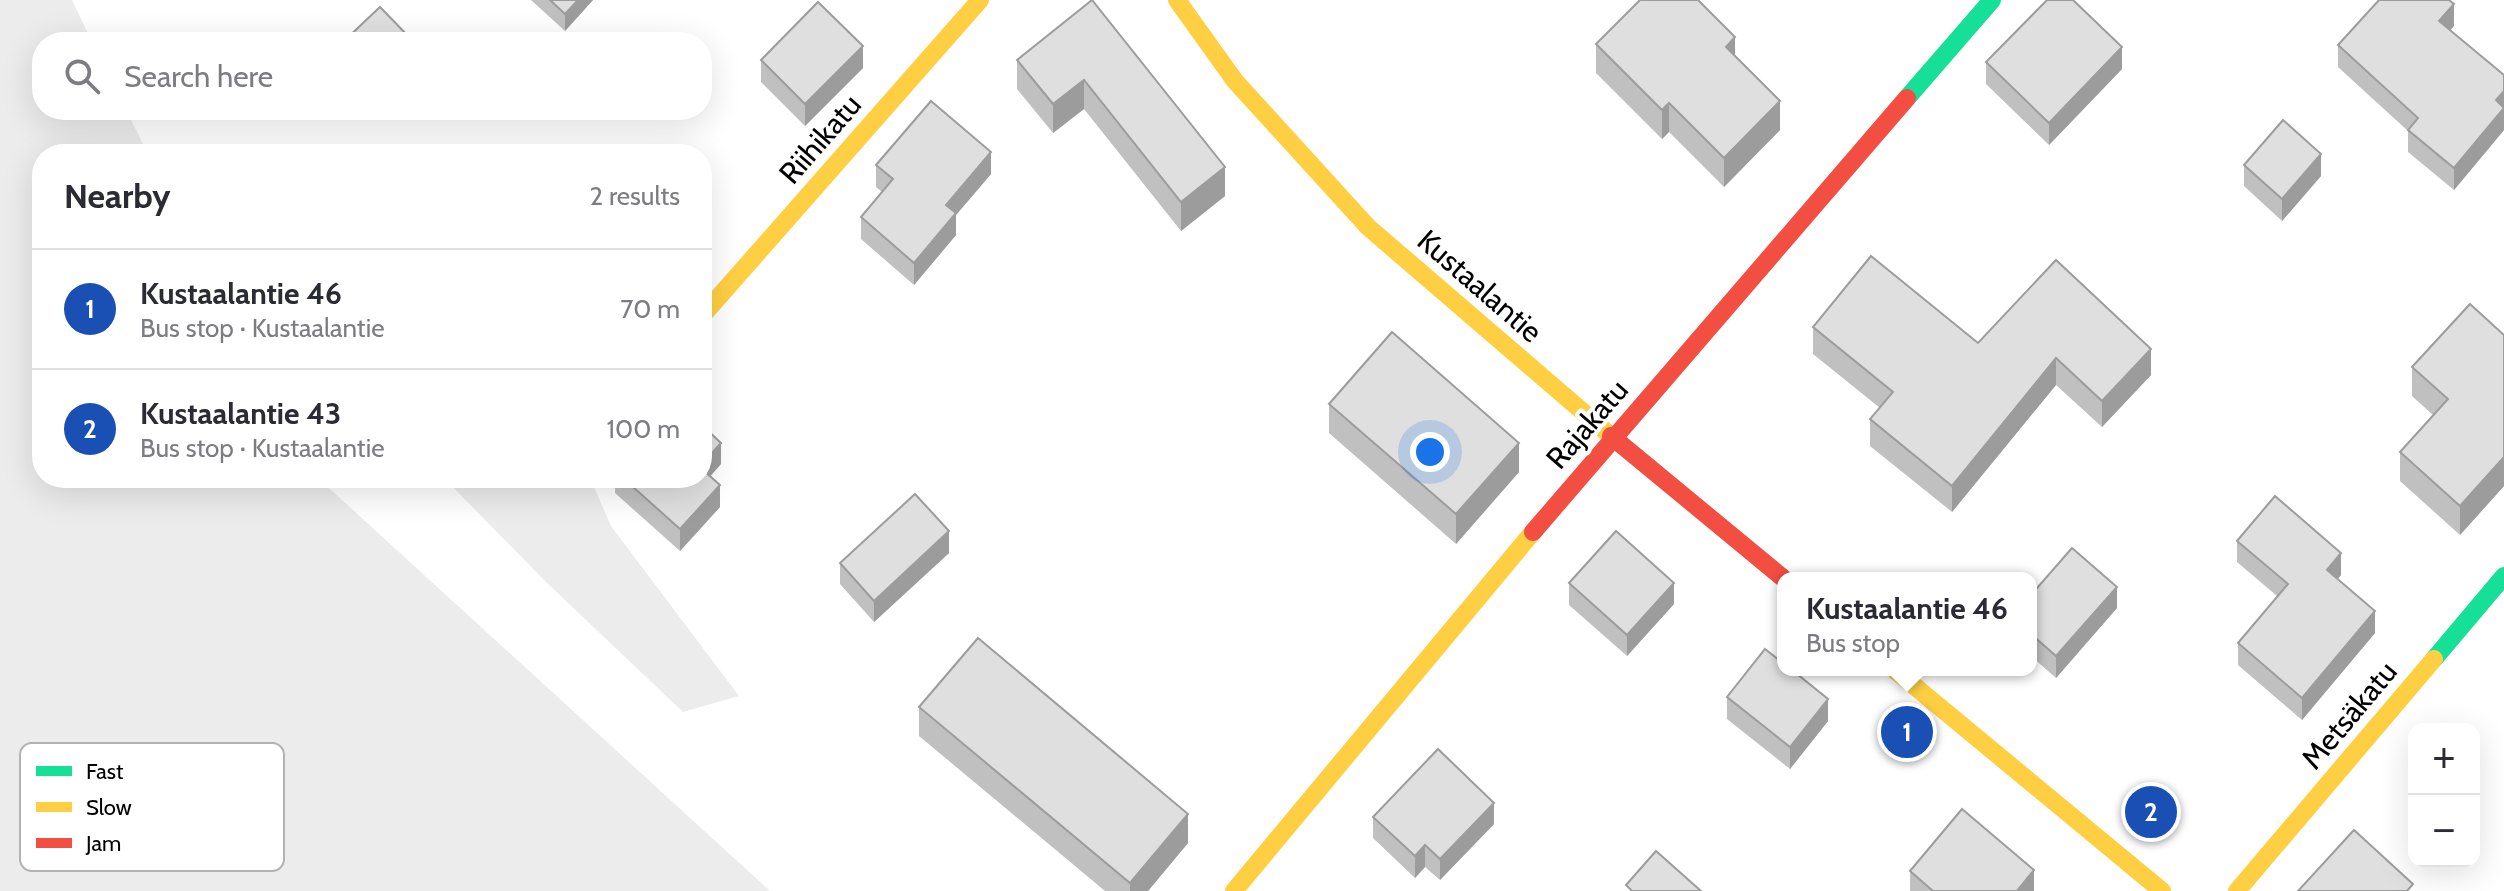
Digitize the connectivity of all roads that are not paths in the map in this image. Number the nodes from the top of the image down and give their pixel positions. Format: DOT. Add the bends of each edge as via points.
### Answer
graph roads {
  1 [pos="980,0"];
  2 [pos="1177,0"];
  3 [pos="1992,0"];
  4 [pos="712,305"];
  5 [pos="1612,437"];
  6 [pos="1777,573"];
  7 [pos="2504,576"];
  8 [pos="1902,676"];
  9 [pos="1234,891"];
  10 [pos="2162,891"];
  11 [pos="2237,891"];
  1 -- 4 [label="street, Riihikatu"];
  2 -- 5 [label="street, Kustaalantie" via="1235,81 1368,227"];
  3 -- 5 [label="street, Rajakatu"];
  5 -- 6 [label="street, Kustaalantie"];
  5 -- 9 [label="street, Rajakatu"];
  7 -- 11 [label="street, Metsäkatu"];
  8 -- 10 [label="street"];
}
